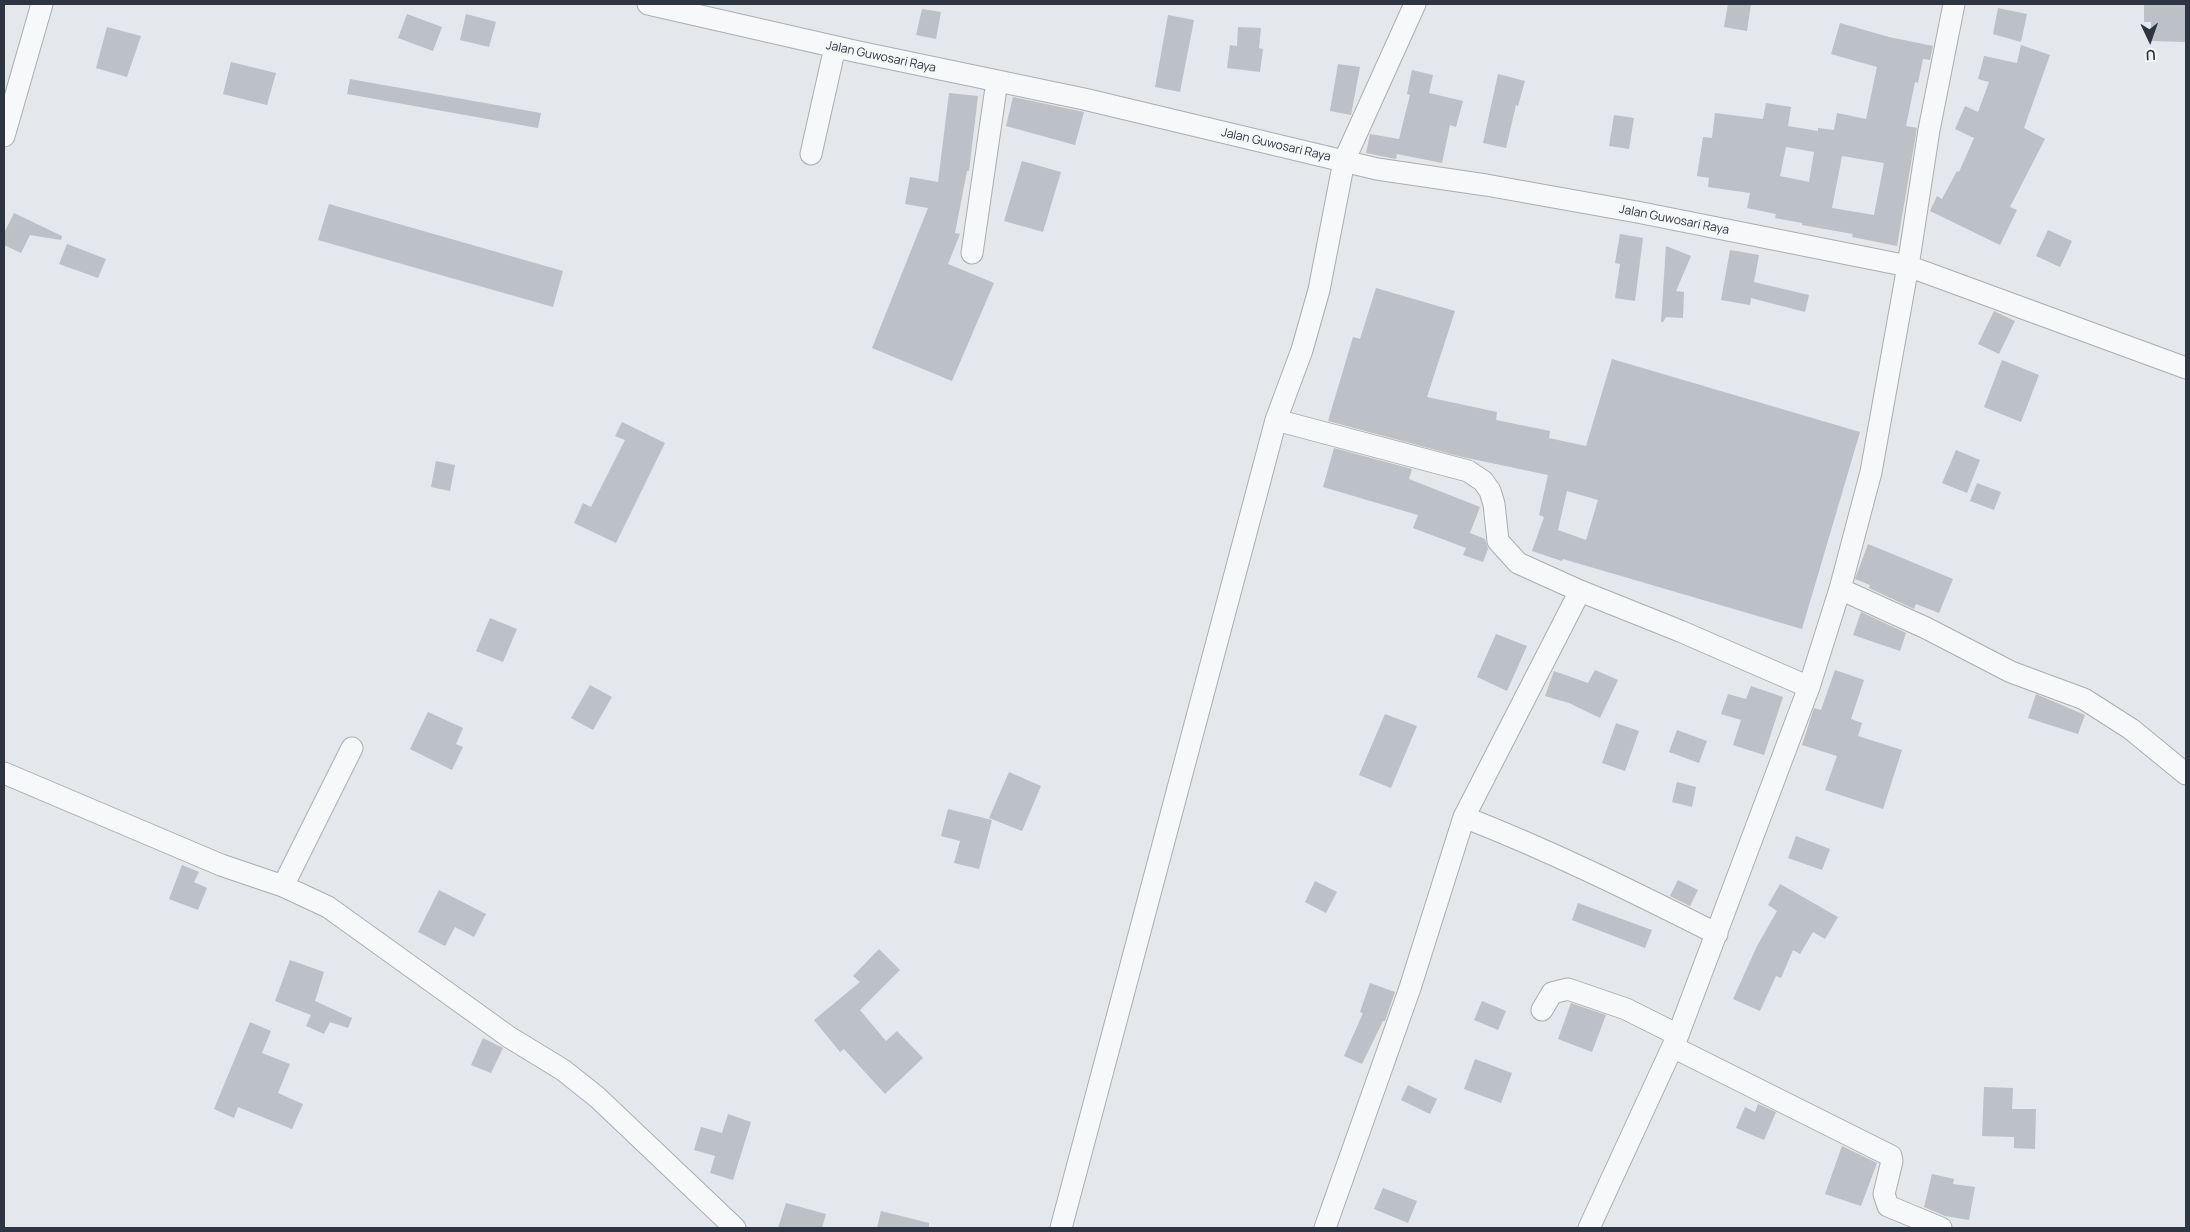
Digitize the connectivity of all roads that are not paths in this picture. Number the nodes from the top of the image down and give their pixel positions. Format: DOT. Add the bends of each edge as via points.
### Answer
graph roads {
  1 [pos="42,4"];
  2 [pos="648,4"];
  3 [pos="1414,4"];
  4 [pos="1954,4"];
  5 [pos="834,47"];
  6 [pos="997,81"];
  7 [pos="4,136"];
  8 [pos="811,154"];
  9 [pos="1344,161"];
  10 [pos="972,253"];
  11 [pos="1908,266"];
  12 [pos="2186,368"];
  13 [pos="1276,420"];
  14 [pos="1840,589"];
  15 [pos="1580,591"];
  16 [pos="1809,687"];
  17 [pos="352,748"];
  18 [pos="4,773"];
  19 [pos="2186,774"];
  20 [pos="1464,816"];
  21 [pos="283,886"];
  22 [pos="1717,934"];
  23 [pos="1542,1010"];
  24 [pos="1675,1041"];
  25 [pos="735,1228"];
  26 [pos="1061,1228"];
  27 [pos="1325,1228"];
  28 [pos="1589,1228"];
  29 [pos="1941,1228"];
  1 -- 7 [label="street"];
  2 -- 5 [label="street, Jalan Guwosari Raya"];
  3 -- 9 [label="street"];
  4 -- 11 [label="street" via="1929,130"];
  5 -- 6 [label="street, Jalan Guwosari Raya"];
  5 -- 8 [label="street"];
  6 -- 9 [label="street, Jalan Guwosari Raya"];
  6 -- 10 [label="street"];
  9 -- 11 [label="street, Jalan Guwosari Raya" via="1637,212"];
  9 -- 13 [label="street" via="1319,290 1302,350"];
  11 -- 12 [label="street, Jalan Guwosari Raya"];
  11 -- 14 [label="street" via="1871,472"];
  13 -- 15 [label="street" via="1468,471 1483,481 1490,491 1498,541 1507,552 1518,563"];
  13 -- 26 [label="street"];
  14 -- 16 [label="street"];
  14 -- 19 [label="street" via="2011,672 2084,699 2130,729"];
  15 -- 16 [label="street"];
  15 -- 20 [label="street"];
  16 -- 22 [label="street"];
  17 -- 21 [label="street"];
  18 -- 21 [label="street" via="221,865"];
  20 -- 22 [label="street" via="1590,870"];
  20 -- 27 [label="street" via="1410,988"];
  21 -- 25 [label="street" via="328,906 509,1037 563,1070 597,1097"];
  22 -- 24 [label="street"];
  23 -- 24 [label="street" via="1552,992 1568,989 1626,1009"];
  24 -- 28 [label="street"];
  24 -- 29 [label="street" via="1891,1156 1884,1194 1888,1206"];
}
